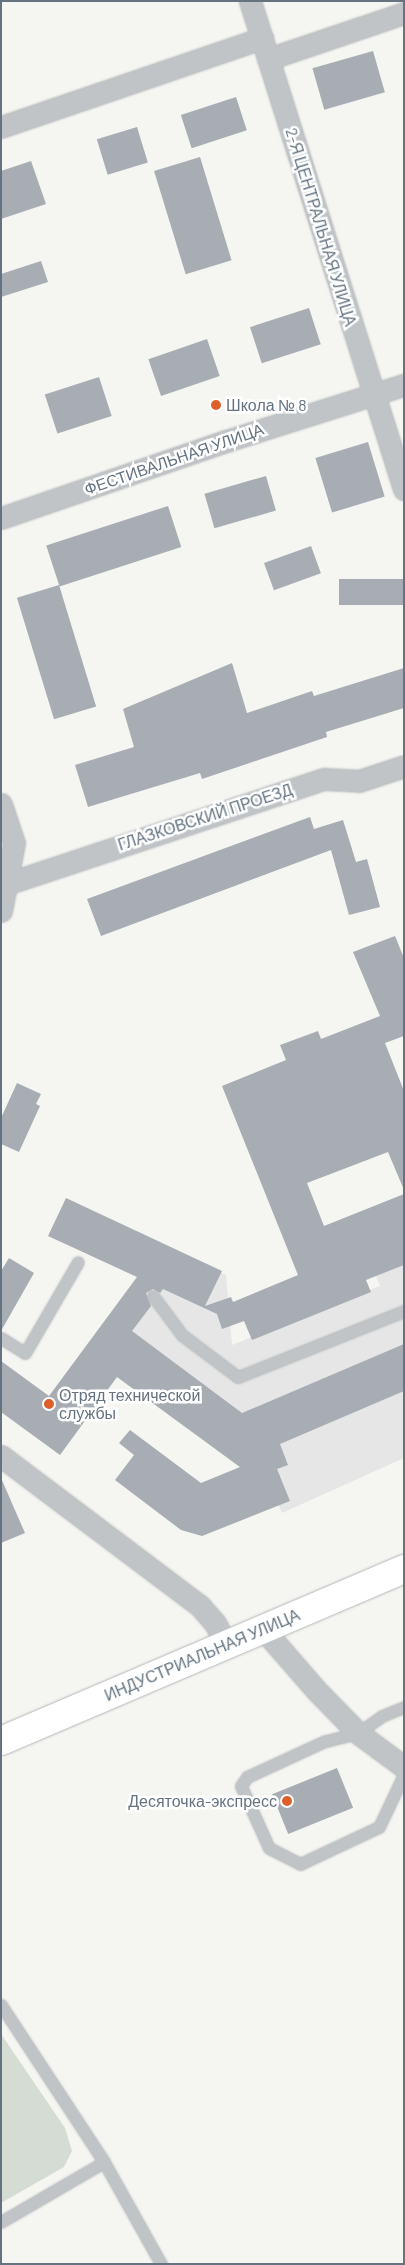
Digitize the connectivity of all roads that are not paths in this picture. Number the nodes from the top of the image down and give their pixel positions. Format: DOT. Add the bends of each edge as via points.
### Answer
graph roads {
  1 [pos="250,1"];
  2 [pos="404,13"];
  3 [pos="262,38"];
  4 [pos="268,59"];
  5 [pos="1,127"];
  6 [pos="404,385"];
  7 [pos="373,395"];
  8 [pos="404,489"];
  9 [pos="1,518"];
  10 [pos="404,766"];
  11 [pos="1,804"];
  12 [pos="9,883"];
  13 [pos="1,911"];
  14 [pos="78,1262"];
  15 [pos="153,1296"];
  16 [pos="404,1312"];
  17 [pos="1,1338"];
  18 [pos="5,1463"];
  19 [pos="404,1569"];
  20 [pos="263,1629"];
  21 [pos="226,1644"];
  22 [pos="404,1707"];
  23 [pos="358,1732"];
  24 [pos="1,1742"];
  25 [pos="404,1767"];
  26 [pos="404,1774"];
  27 [pos="1,2005"];
  28 [pos="104,2162"];
  29 [pos="1,2222"];
  30 [pos="161,2264"];
  1 -- 3 [label="street, 2-Я ЦЕНТРАЛЬНАЯ УЛИЦА"];
  2 -- 4 [label="street"];
  3 -- 4 [label="street, 2-Я ЦЕНТРАЛЬНАЯ УЛИЦА"];
  3 -- 5 [label="street"];
  4 -- 7 [label="street, 2-Я ЦЕНТРАЛЬНАЯ УЛИЦА"];
  6 -- 7 [label="street, ФЕСТИВАЛЬНАЯ УЛИЦА"];
  7 -- 8 [label="street, 2-Я ЦЕНТРАЛЬНАЯ УЛИЦА"];
  7 -- 9 [label="street, ФЕСТИВАЛЬНАЯ УЛИЦА"];
  10 -- 12 [label="street, ГЛАЗКОВСКИЙ ПРОЕЗД" via="359,781 324,779"];
  11 -- 12 [label="street" via="14,843"];
  12 -- 13 [label="street"];
  14 -- 17 [label="lane" via="25,1353"];
  15 -- 16 [label="lane" via="182,1335 238,1377"];
  18 -- 21 [label="street" via="200,1606 215,1623"];
  19 -- 20 [label="highway, ИНДУСТРИАЛЬНАЯ УЛИЦА"];
  20 -- 21 [label="highway, ИНДУСТРИАЛЬНАЯ УЛИЦА"];
  20 -- 23 [label="street"];
  21 -- 24 [label="highway, ИНДУСТРИАЛЬНАЯ УЛИЦА"];
  22 -- 23 [label="lane"];
  23 -- 25 [label="street"];
  23 -- 26 [label="lane" via="326,1741 242,1780 242,1791 269,1848 300,1864 373,1831 383,1820"];
  27 -- 28 [label="lane"];
  28 -- 29 [label="lane"];
  28 -- 30 [label="lane"];
}
